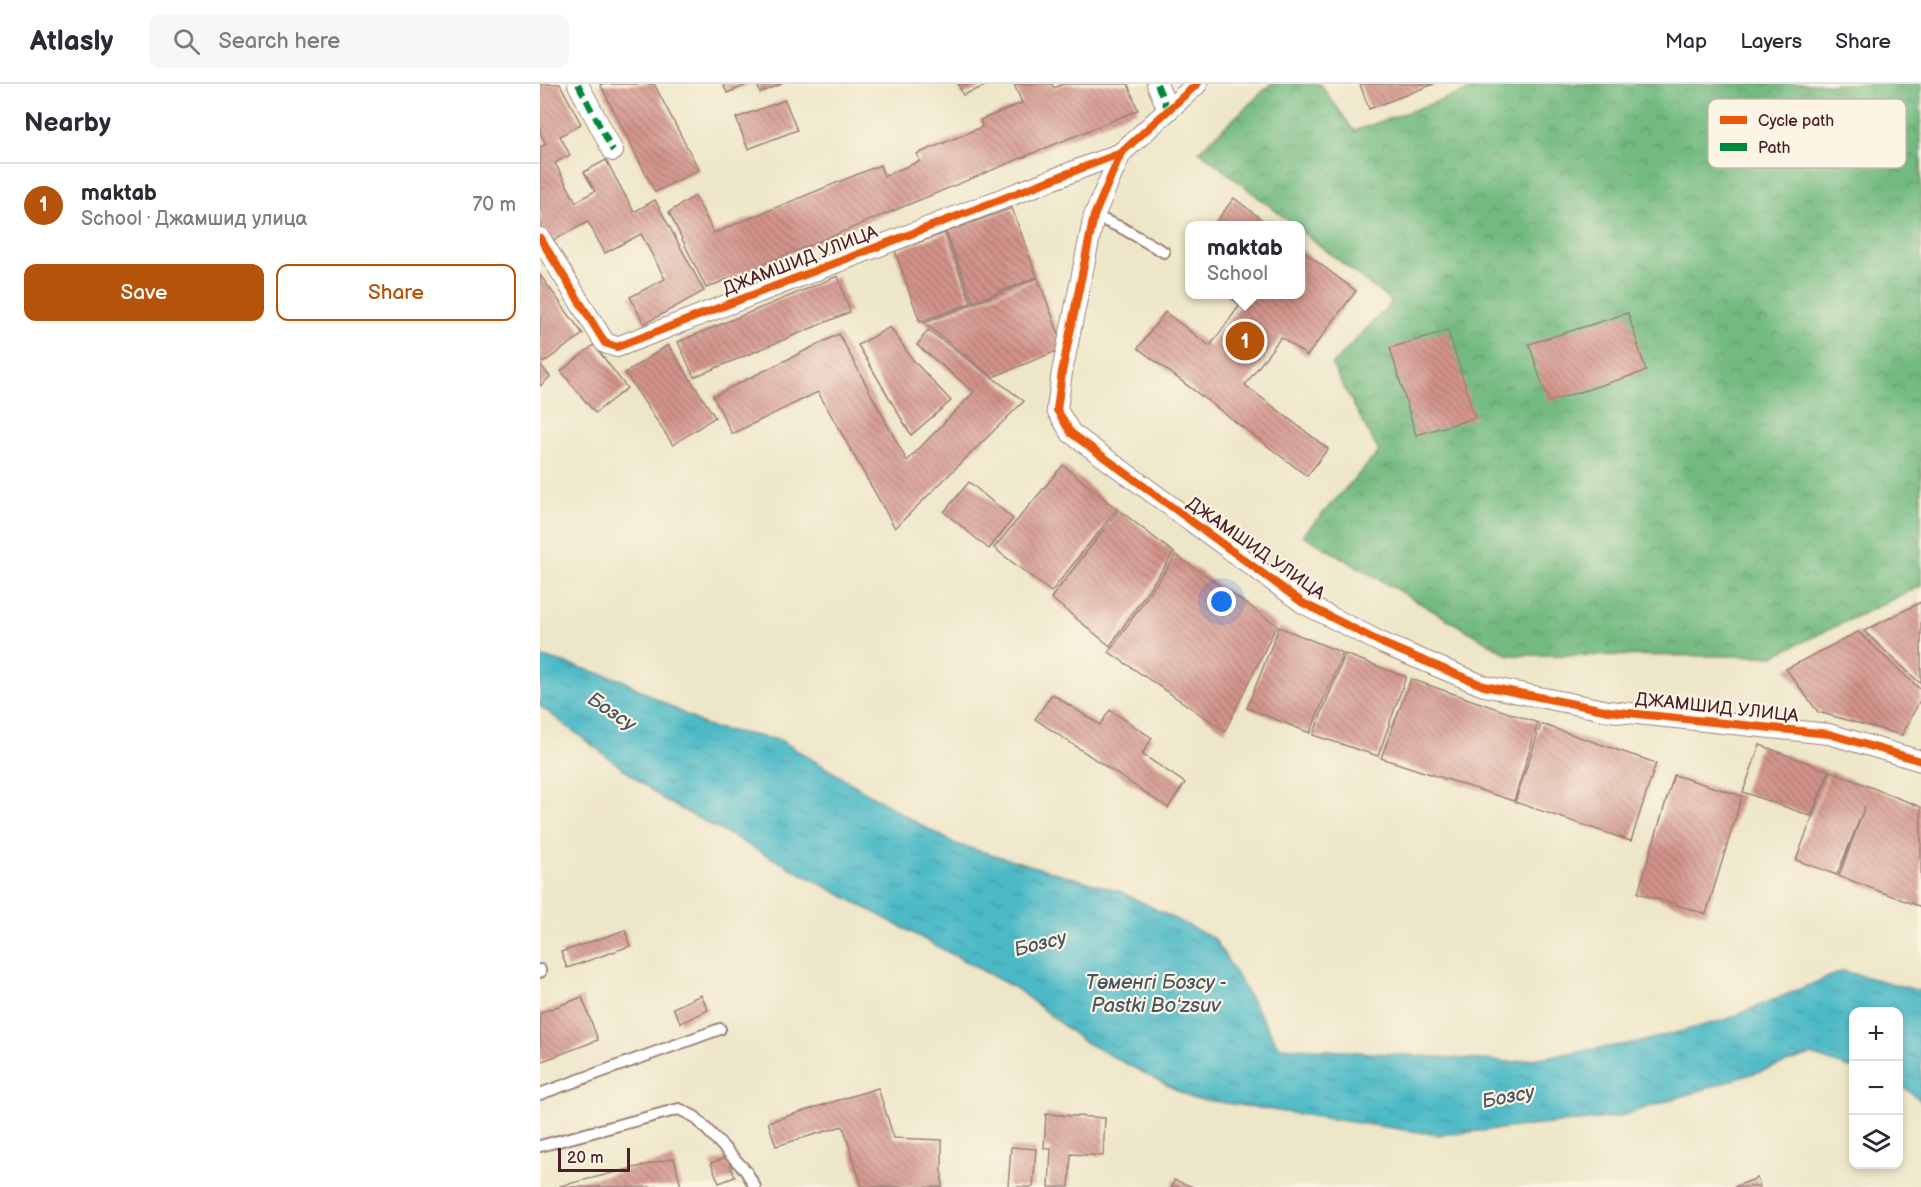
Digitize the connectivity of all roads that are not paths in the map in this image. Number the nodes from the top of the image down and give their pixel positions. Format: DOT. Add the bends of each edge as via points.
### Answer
graph roads {
  1 [pos="578,84"];
  2 [pos="1157,84"];
  3 [pos="1197,84"];
  4 [pos="1168,110"];
  5 [pos="613,151"];
  6 [pos="1121,153"];
  7 [pos="1094,216"];
  8 [pos="540,238"];
  9 [pos="1164,252"];
  10 [pos="1921,761"];
  11 [pos="720,1029"];
  12 [pos="540,1094"];
  13 [pos="540,1146"];
  14 [pos="755,1187"];
  1 -- 5 [label="street"];
  2 -- 4 [label="street"];
  3 -- 4 [label="street, ДЖАМШИД УЛИЦА"];
  4 -- 6 [label="street, ДЖАМШИД УЛИЦА"];
  6 -- 7 [label="street, ДЖАМШИД УЛИЦА"];
  6 -- 8 [label="street, ДЖАМШИД УЛИЦА" via="617,347 605,343"];
  7 -- 9 [label="lane"];
  7 -- 10 [label="street, ДЖАМШИД УЛИЦА" via="1057,410 1071,433 1303,603 1384,644 1484,686 1609,711 1829,734"];
  11 -- 12 [label="lane"];
  13 -- 14 [label="lane" via="679,1109 695,1117"];
}
